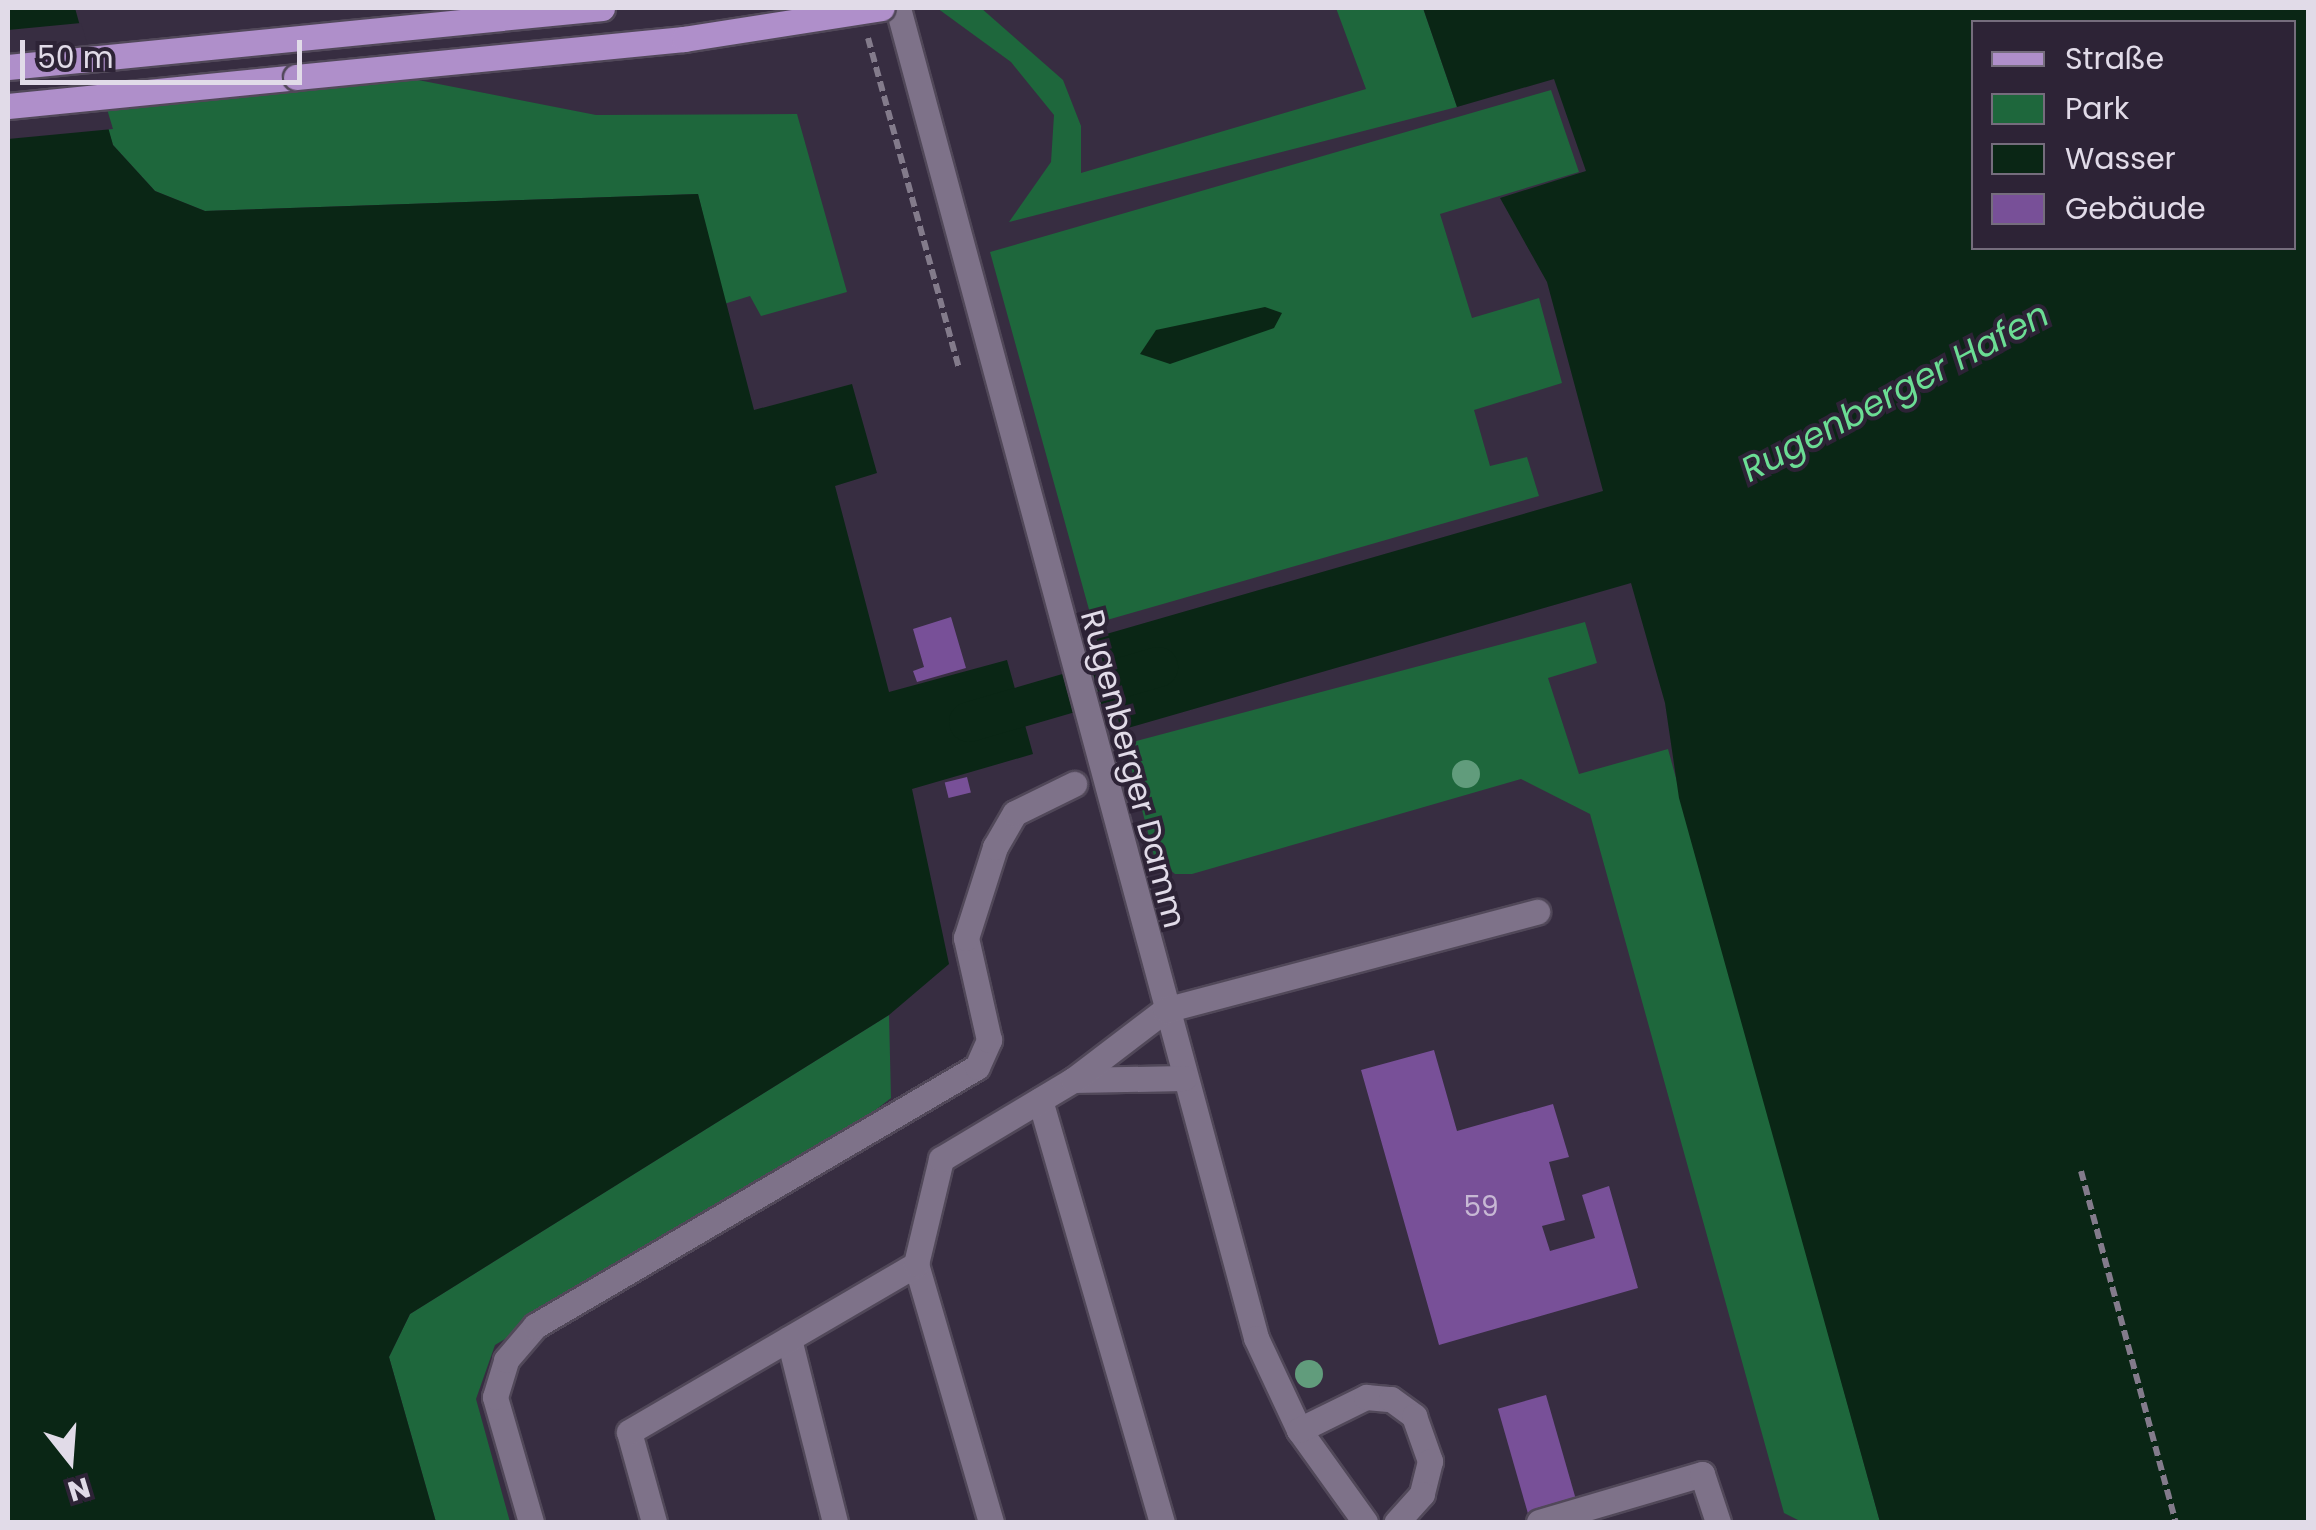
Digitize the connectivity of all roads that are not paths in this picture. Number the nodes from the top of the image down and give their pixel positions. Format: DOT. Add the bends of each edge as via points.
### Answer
graph roads {
  1 [pos="602,8"];
  2 [pos="898,8"];
  3 [pos="874,15"];
  4 [pos="8,67"];
  5 [pos="8,106"];
  6 [pos="1074,784"];
  7 [pos="1538,912"];
  8 [pos="1165,1010"];
  9 [pos="1184,1078"];
  10 [pos="1073,1080"];
  11 [pos="1040,1100"];
  12 [pos="916,1264"];
  13 [pos="789,1339"];
  14 [pos="1299,1430"];
  15 [pos="531,1522"];
  16 [pos="654,1522"];
  17 [pos="835,1522"];
  18 [pos="991,1522"];
  19 [pos="1162,1522"];
  20 [pos="1364,1522"];
  21 [pos="1398,1522"];
  22 [pos="1539,1522"];
  23 [pos="1718,1522"];
  1 -- 4 [label="main road"];
  2 -- 8 [label="street, Rugenberger Damm"];
  3 -- 5 [label="main road, bridge"];
  6 -- 15 [label="street" via="1015,813 995,847 966,938 988,1040 977,1067 536,1326 506,1360 494,1397"];
  7 -- 8 [label="street"];
  8 -- 9 [label="street, Rugenberger Damm"];
  8 -- 10 [label="street"];
  9 -- 10 [label="street"];
  9 -- 14 [label="street, Rugenberger Damm" via="1256,1338"];
  10 -- 11 [label="street"];
  11 -- 12 [label="street" via="941,1159"];
  11 -- 19 [label="street"];
  12 -- 13 [label="street"];
  12 -- 18 [label="street"];
  13 -- 16 [label="street" via="630,1432"];
  13 -- 17 [label="street"];
  14 -- 20 [label="street, Rugenberger Damm"];
  14 -- 21 [label="street" via="1366,1397 1391,1399 1414,1416 1430,1461 1422,1494"];
  22 -- 23 [label="street" via="1702,1474"];
}
